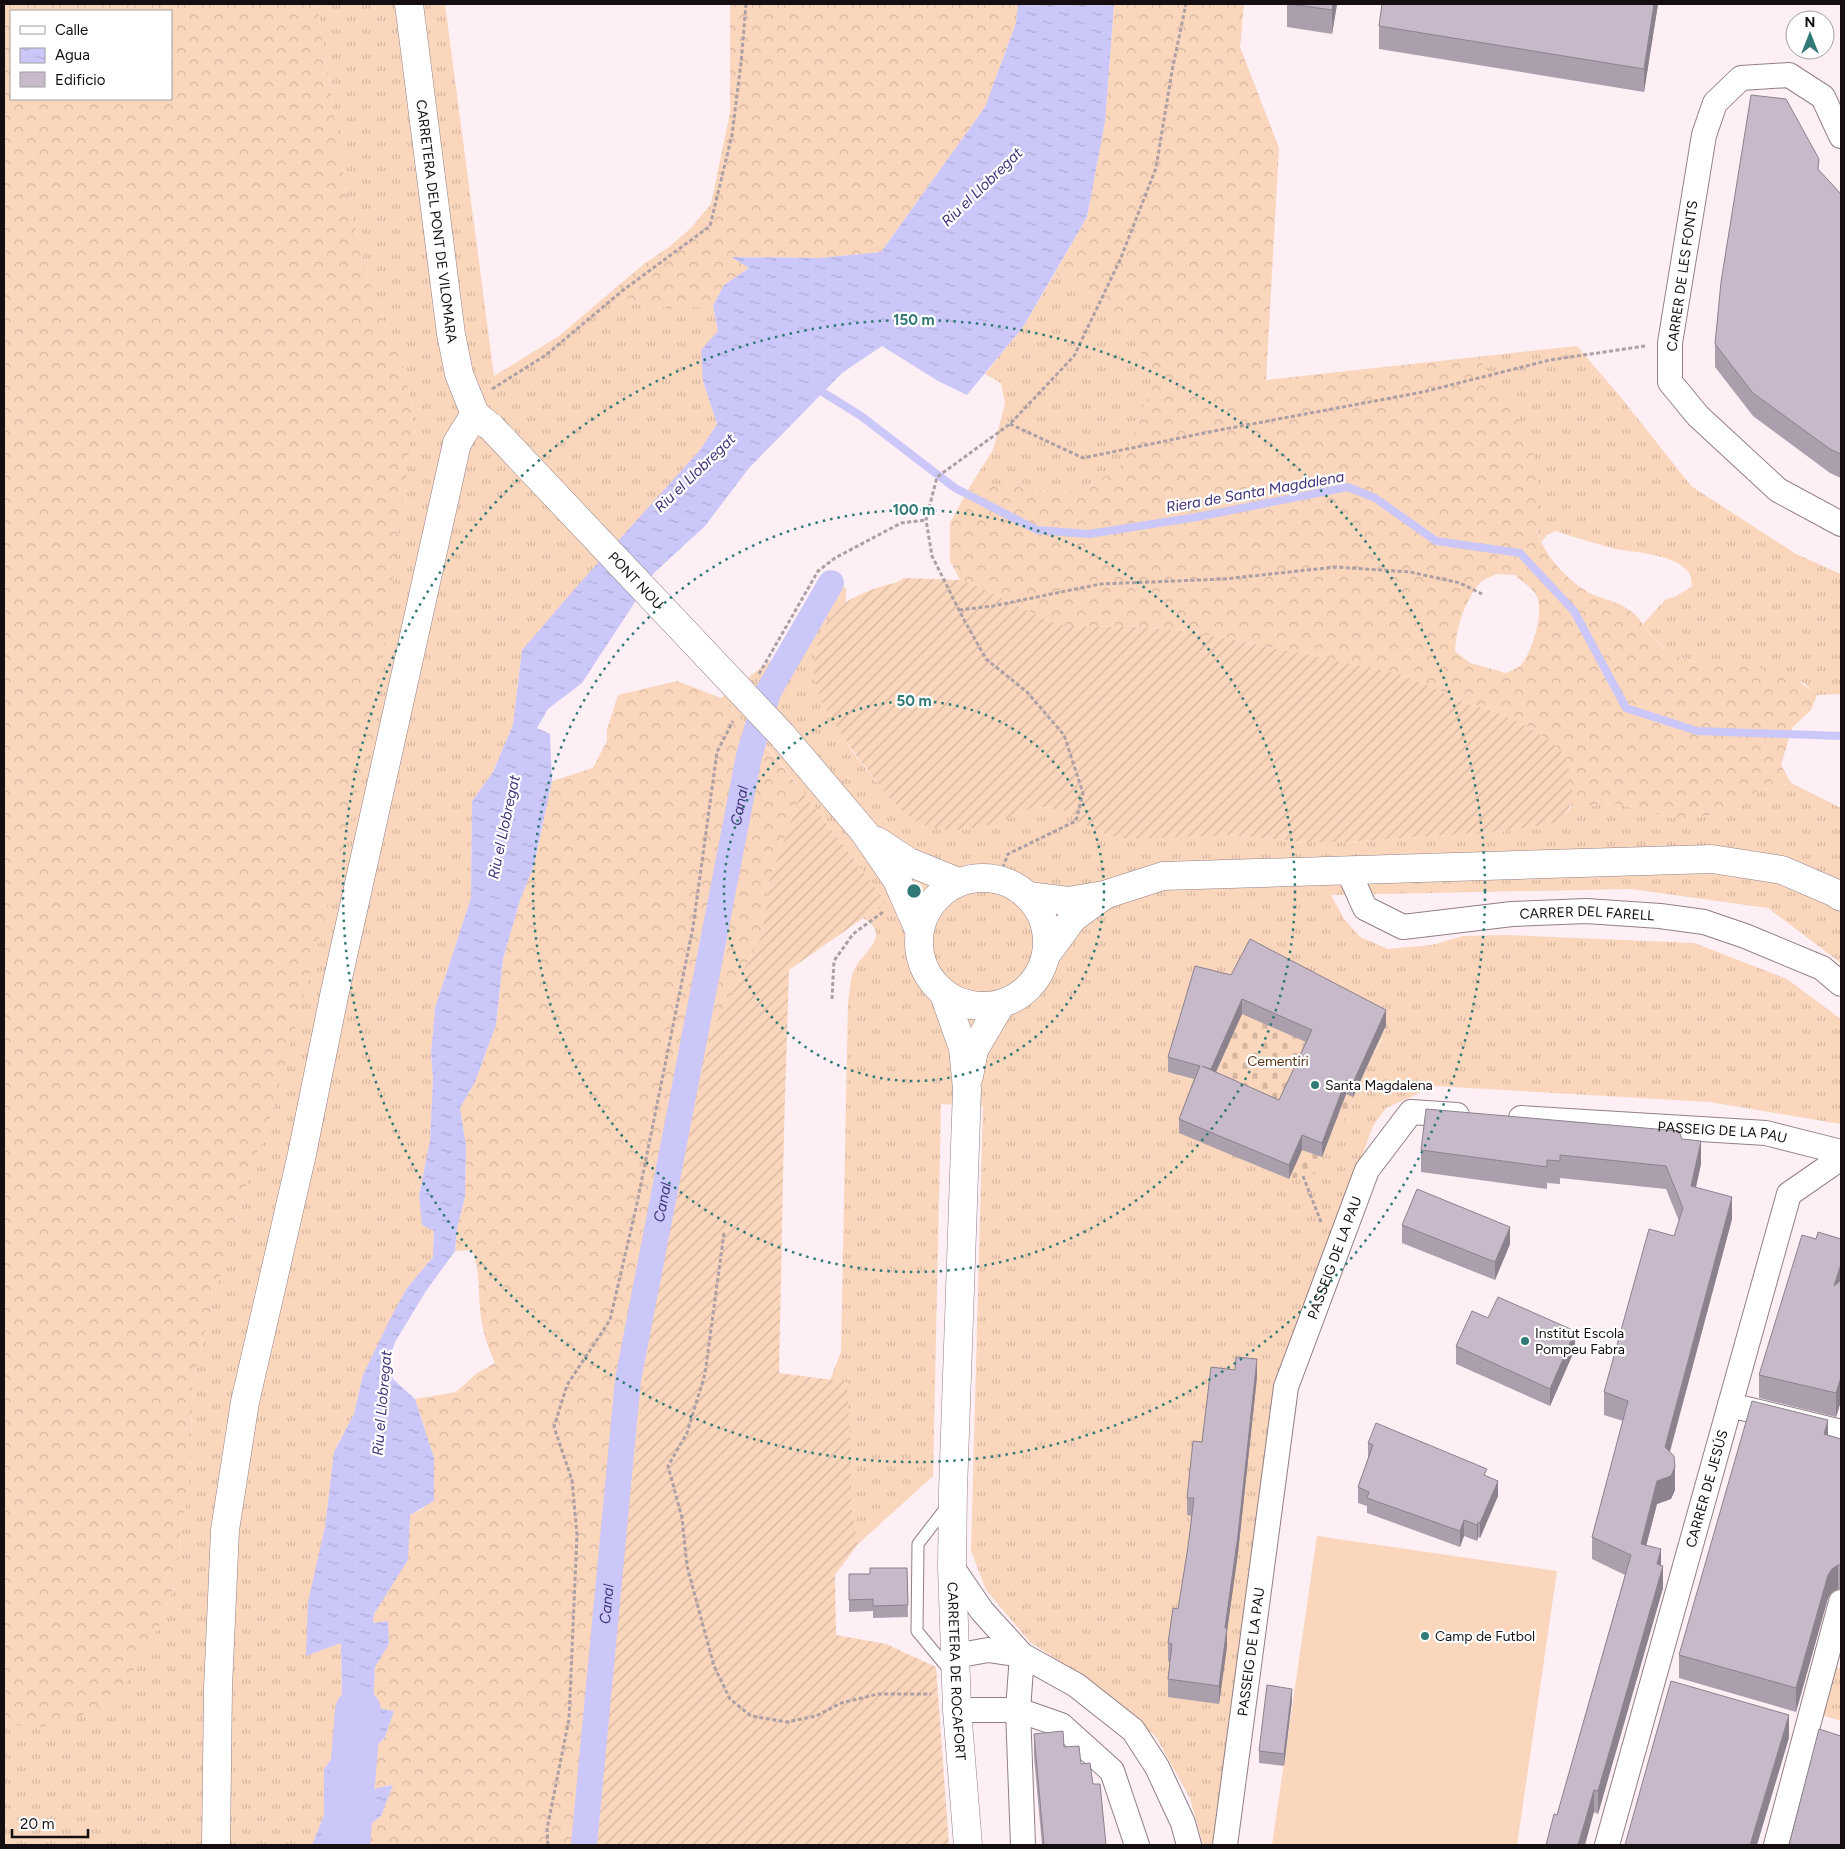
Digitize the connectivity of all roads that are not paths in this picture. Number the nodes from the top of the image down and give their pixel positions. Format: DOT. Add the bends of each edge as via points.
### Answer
graph roads {
  1 [pos="409,4"];
  2 [pos="1841,136"];
  3 [pos="478,414"];
  4 [pos="1841,524"];
  5 [pos="865,833"];
  6 [pos="1348,870"];
  7 [pos="958,882"];
  8 [pos="1104,895"];
  9 [pos="1028,896"];
  10 [pos="1841,897"];
  11 [pos="919,930"];
  12 [pos="1046,954"];
  13 [pos="1841,984"];
  14 [pos="944,994"];
  15 [pos="1001,1004"];
  16 [pos="967,1089"];
  17 [pos="1841,1152"];
  18 [pos="1841,1158"];
  19 [pos="1730,1405"];
  20 [pos="1841,1432"];
  21 [pos="953,1498"];
  22 [pos="952,1567"];
  23 [pos="1841,1602"];
  24 [pos="1022,1655"];
  25 [pos="1834,1656"];
  26 [pos="956,1684"];
  27 [pos="1018,1710"];
  28 [pos="216,1845"];
  29 [pos="968,1845"];
  30 [pos="1023,1845"];
  31 [pos="1137,1845"];
  32 [pos="1189,1845"];
  33 [pos="1225,1845"];
  34 [pos="1607,1845"];
  35 [pos="1776,1845"];
  1 -- 3 [label="street, CARRETERA DEL PONT DE VILOMARA" via="451,334 460,374"];
  2 -- 4 [label="street, CARRER DE LES FONTS" via="1823,97 1789,75 1741,78 1715,103 1704,135 1670,342 1670,382 1698,416 1778,490"];
  3 -- 5 [label="street, PONT NOU, bridge" via="782,735"];
  3 -- 28 [label="street" via="457,443 245,1402 225,1530"];
  5 -- 7 [label="street" via="909,862"];
  5 -- 11 [label="street" via="897,880"];
  6 -- 8 [label="street" via="1163,876"];
  6 -- 10 [label="street" via="1712,859 1782,870"];
  6 -- 13 [label="street, CARRER DEL FARELL" via="1365,908 1403,927 1512,914 1586,911 1660,916 1704,922 1745,936 1822,968"];
  7 -- 9 [label="street" via="978,878 998,880"];
  7 -- 11 [label="street" via="930,905"];
  8 -- 9 [label="street" via="1068,901"];
  8 -- 12 [label="street" via="1073,918"];
  9 -- 12 [label="street" via="1042,917"];
  11 -- 14 [label="street" via="919,954 923,966"];
  12 -- 15 [label="street" via="1038,976 1030,985"];
  14 -- 15 [label="street" via="966,1004"];
  14 -- 16 [label="street" via="963,1048"];
  15 -- 16 [label="street" via="974,1050"];
  16 -- 21 [label="street, CARRETERA DE ROCAFORT"];
  17 -- 33 [label="street, PASSEIG DE LA PAU" via="1766,1133 1411,1112 1367,1170 1286,1387"];
  18 -- 19 [label="street, CARRER DE JESÚS" via="1789,1194"];
  19 -- 20 [label="street"];
  19 -- 34 [label="street, CARRER DE JESÚS" via="1661,1688"];
  21 -- 22 [label="street, CARRETERA DE ROCAFORT"];
  21 -- 26 [label="lane" via="918,1544 917,1631"];
  22 -- 24 [label="street" via="982,1611"];
  22 -- 26 [label="street, CARRETERA DE ROCAFORT"];
  23 -- 25 [label="street"];
  24 -- 26 [label="street" via="988,1650"];
  24 -- 27 [label="street"];
  24 -- 32 [label="street" via="1076,1685 1134,1730 1157,1767 1183,1823"];
  25 -- 35 [label="street" via="1807,1729"];
  26 -- 27 [label="street"];
  26 -- 29 [label="street, CARRETERA DE ROCAFORT"];
  27 -- 30 [label="street"];
  27 -- 31 [label="street" via="1061,1725 1112,1771"];
}
